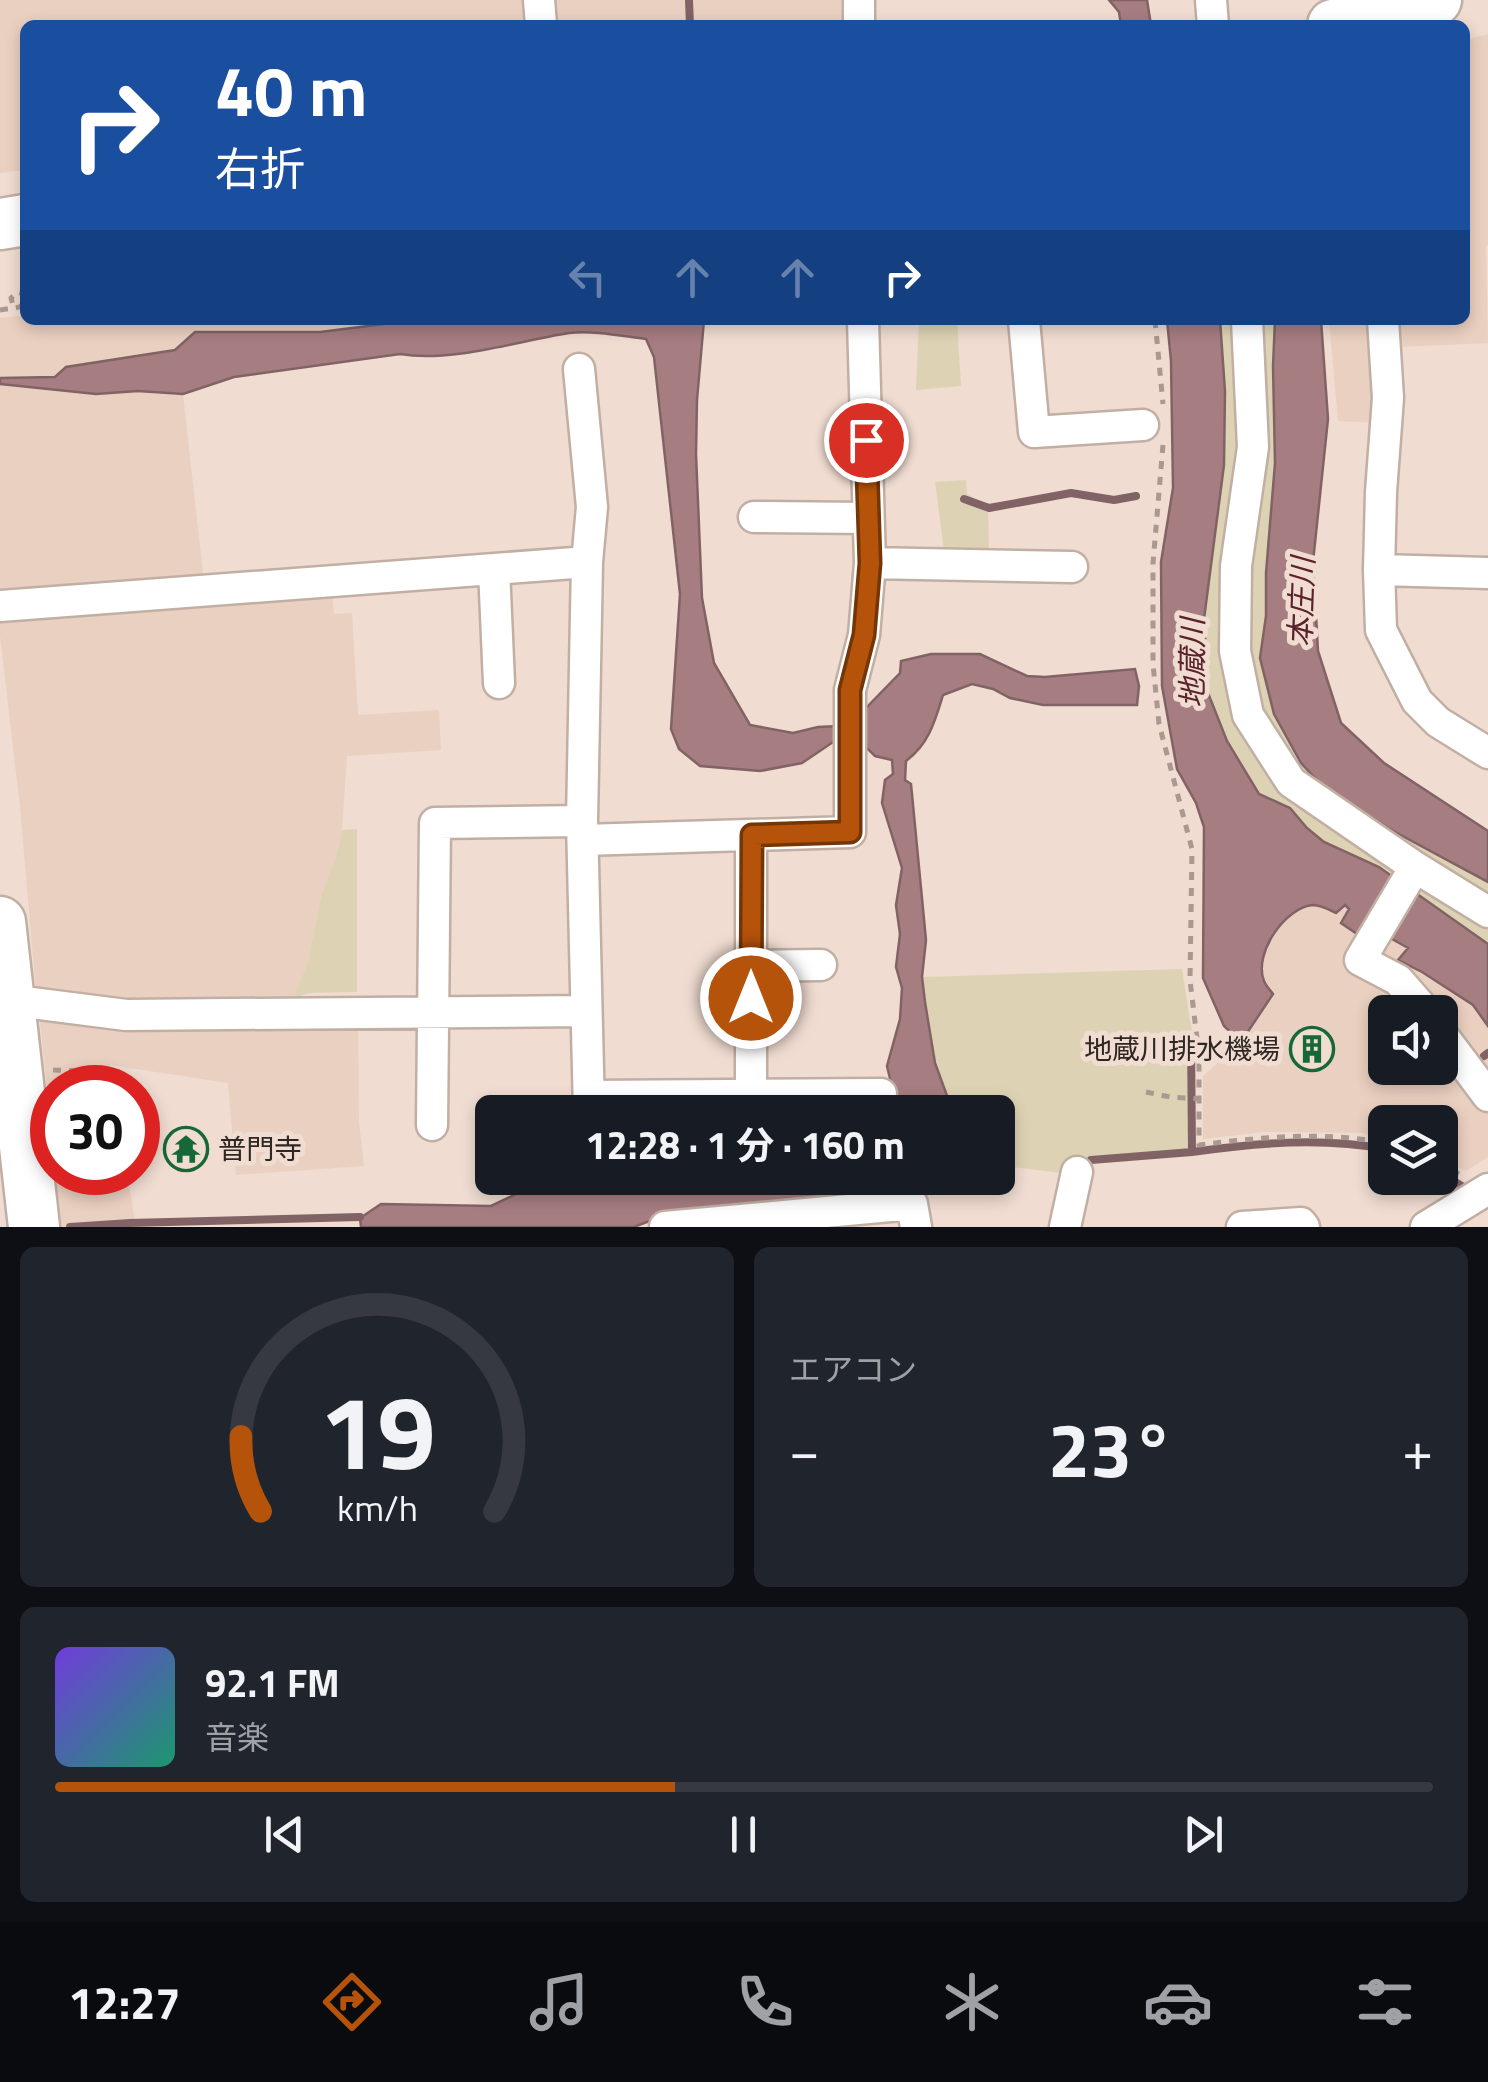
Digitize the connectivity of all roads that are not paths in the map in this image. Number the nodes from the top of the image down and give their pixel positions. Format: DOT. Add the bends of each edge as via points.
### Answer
graph roads {
  1 [pos="1436,0"];
  2 [pos="1357,20"];
  3 [pos="862,325"];
  4 [pos="1024,325"];
  5 [pos="1247,325"];
  6 [pos="1383,325"];
  7 [pos="579,369"];
  8 [pos="1157,427"];
  9 [pos="754,517"];
  10 [pos="868,518"];
  11 [pos="586,562"];
  12 [pos="870,563"];
  13 [pos="1072,567"];
  14 [pos="494,569"];
  15 [pos="1379,570"];
  16 [pos="1488,573"];
  17 [pos="0,606"];
  18 [pos="500,683"];
  19 [pos="1488,754"];
  20 [pos="582,830"];
  21 [pos="752,835"];
  22 [pos="1415,867"];
  23 [pos="1488,912"];
  24 [pos="0,922"];
  25 [pos="821,965"];
  26 [pos="751,966"];
  27 [pos="1411,995"];
  28 [pos="5,1000"];
  29 [pos="586,1011"];
  30 [pos="434,1013"];
  31 [pos="1458,1056"];
  32 [pos="589,1095"];
  33 [pos="751,1095"];
  34 [pos="881,1095"];
  35 [pos="1488,1096"];
  36 [pos="432,1124"];
  37 [pos="1077,1172"];
  38 [pos="1486,1183"];
  39 [pos="907,1199"];
  40 [pos="34,1227"];
  41 [pos="666,1227"];
  42 [pos="1066,1227"];
  43 [pos="1242,1227"];
  44 [pos="1304,1227"];
  45 [pos="1426,1227"];
  1 -- 2 [label="highway"];
  3 -- 10 [label="street"];
  4 -- 8 [label="street" via="1034,432"];
  5 -- 22 [label="street" via="1253,447 1236,566 1235,651 1248,715 1291,782"];
  6 -- 15 [label="street" via="1388,398"];
  7 -- 11 [label="street" via="592,508"];
  9 -- 10 [label="street"];
  10 -- 12 [label="street"];
  11 -- 14 [label="street"];
  11 -- 20 [label="street"];
  12 -- 13 [label="street"];
  12 -- 21 [label="street" via="864,635 850,690 850,832"];
  14 -- 17 [label="street"];
  14 -- 18 [label="street"];
  15 -- 16 [label="street"];
  15 -- 19 [label="street" via="1381,630 1417,701"];
  20 -- 21 [label="street"];
  20 -- 29 [label="street"];
  20 -- 30 [label="street" via="435,824"];
  21 -- 26 [label="street"];
  22 -- 23 [label="street"];
  22 -- 27 [label="street" via="1360,960"];
  24 -- 28 [label="highway"];
  25 -- 26 [label="street"];
  26 -- 33 [label="street"];
  28 -- 30 [label="street" via="126,1015"];
  28 -- 40 [label="highway"];
  29 -- 30 [label="street"];
  29 -- 32 [label="street"];
  30 -- 36 [label="street"];
  31 -- 35 [label="street"];
  33 -- 34 [label="street"];
  37 -- 42 [label="street"];
  38 -- 45 [label="street"];
  39 -- 41 [label="street"];
  43 -- 44 [label="street"];
}
